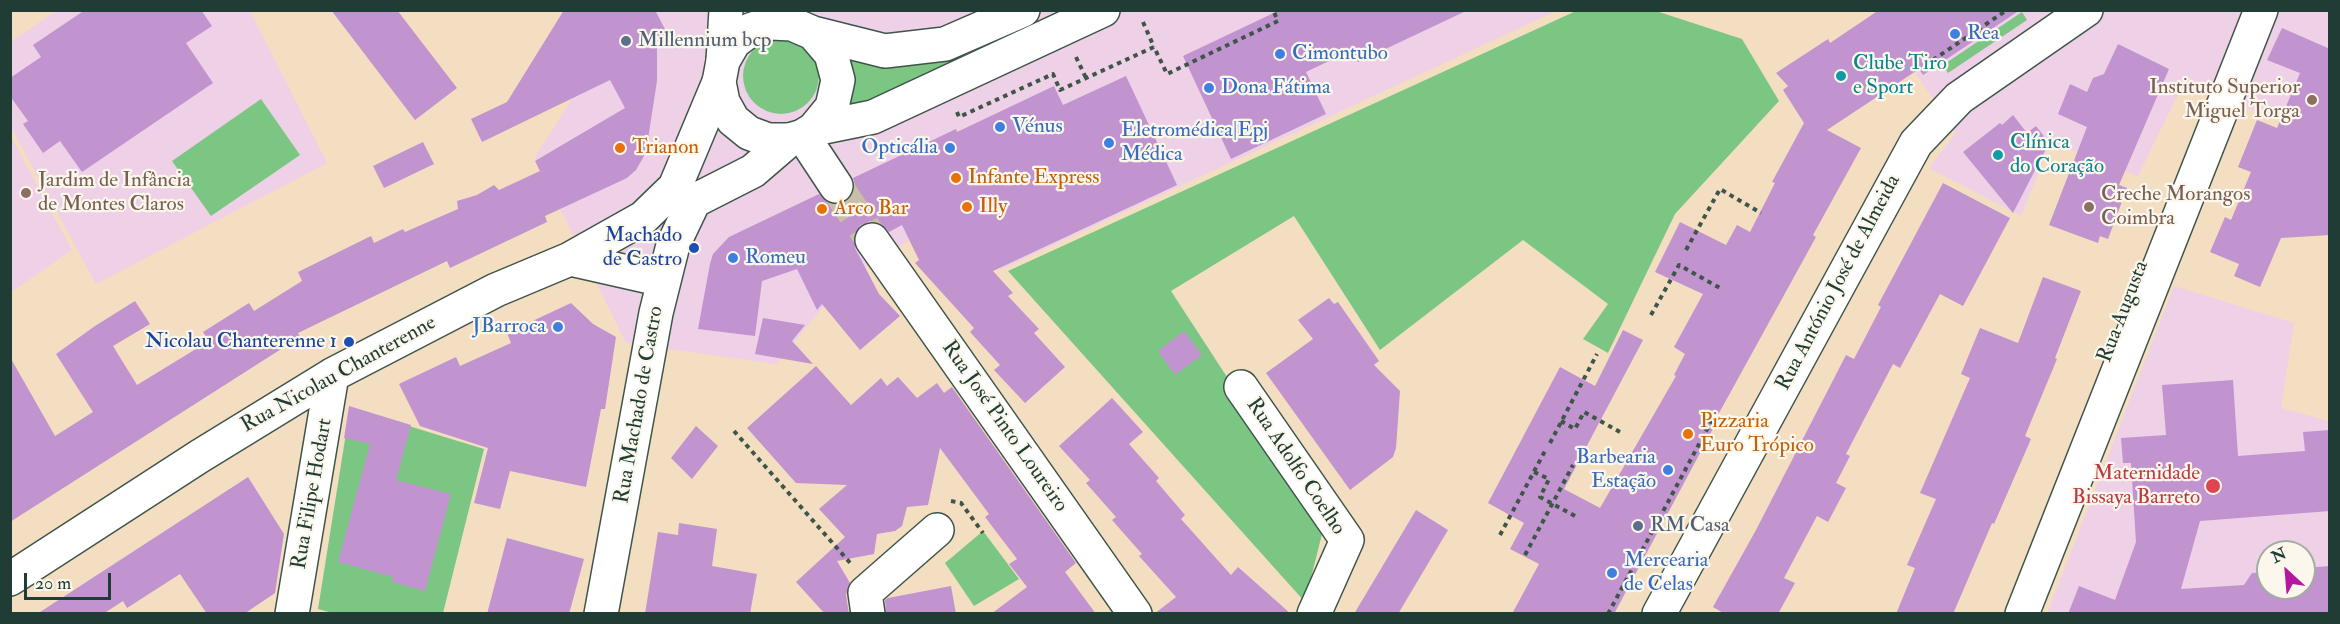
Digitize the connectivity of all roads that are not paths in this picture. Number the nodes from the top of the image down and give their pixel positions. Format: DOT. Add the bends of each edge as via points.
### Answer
graph roads {
  1 [pos="726,10"];
  2 [pos="1023,10"];
  3 [pos="1103,10"];
  4 [pos="2085,10"];
  5 [pos="2242,10"];
  6 [pos="2261,10"];
  7 [pos="794,22"];
  8 [pos="721,71"];
  9 [pos="802,135"];
  10 [pos="836,186"];
  11 [pos="684,194"];
  12 [pos="872,240"];
  13 [pos="570,259"];
  14 [pos="663,280"];
  15 [pos="332,375"];
  16 [pos="1241,387"];
  17 [pos="937,530"];
  18 [pos="10,579"];
  19 [pos="870,600"];
  20 [pos="292,614"];
  21 [pos="602,614"];
  22 [pos="1136,614"];
  23 [pos="1314,614"];
  24 [pos="1659,614"];
  25 [pos="2006,614"];
  26 [pos="2022,614"];
  1 -- 8 [label="street"];
  2 -- 7 [label="street" via="945,44 885,51"];
  3 -- 9 [label="street" via="873,117"];
  4 -- 24 [label="street, Rua António José de Almeida" via="1959,98 1916,143"];
  5 -- 25 [label="street, Rua Augusta"];
  6 -- 26 [label="street"];
  7 -- 8 [label="street" via="771,23 750,30 734,42"];
  7 -- 9 [label="street" via="831,54 838,80 832,107"];
  8 -- 9 [label="street" via="723,102 733,120 749,133 768,140"];
  8 -- 11 [label="street, Rua Machado de Castro"];
  9 -- 10 [label="street"];
  9 -- 11 [label="street" via="753,171"];
  11 -- 13 [label="street, Rua Nicolau Chanterenne"];
  11 -- 14 [label="street, Rua Machado de Castro"];
  12 -- 22 [label="street, Rua José Pinto Loureiro"];
  13 -- 14 [label="street"];
  13 -- 15 [label="street, Rua Nicolau Chanterenne" via="496,290"];
  14 -- 21 [label="street, Rua Machado de Castro"];
  15 -- 18 [label="street, Rua Nicolau Chanterenne"];
  15 -- 20 [label="street, Rua Filipe Hodart"];
  16 -- 23 [label="street, Rua Adolfo Coelho" via="1347,540"];
  17 -- 19 [label="street"];
}
